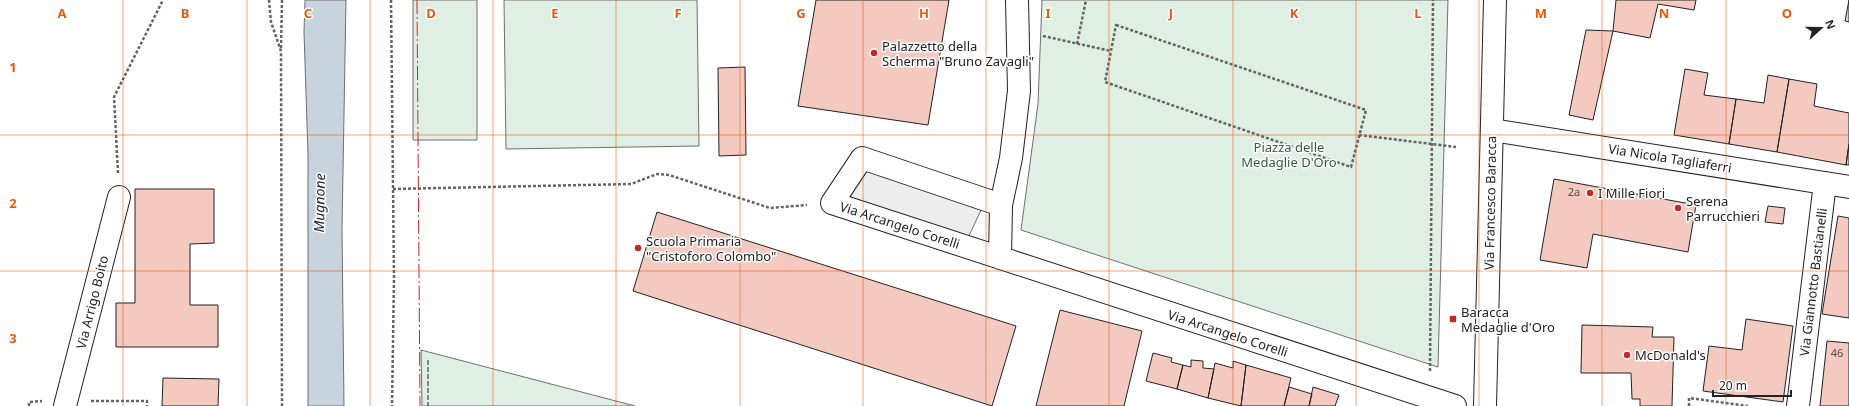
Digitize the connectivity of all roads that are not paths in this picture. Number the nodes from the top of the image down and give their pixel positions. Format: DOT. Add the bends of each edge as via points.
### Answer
graph roads {
  1 [pos="1018,0"];
  2 [pos="1495,0"];
  3 [pos="1492,130"];
  4 [pos="1826,183"];
  5 [pos="1849,187"];
  6 [pos="119,197"];
  7 [pos="1001,205"];
  8 [pos="1000,258"];
  9 [pos="66,403"];
  10 [pos="1455,406"];
  11 [pos="1485,406"];
  12 [pos="1798,406"];
  1 -- 7 [label="street" via="1017,110 1011,158"];
  2 -- 3 [label="street, Via Francesco Baracca"];
  3 -- 4 [label="street, Via Nicola Tagliaferri"];
  3 -- 11 [label="street, Via Francesco Baracca"];
  4 -- 5 [label="street, Via Nicola Tagliaferri"];
  4 -- 12 [label="street, Via Giannotto Bastianelli"];
  6 -- 9 [label="street, Via Arrigo Boito"];
  7 -- 8 [label="street"];
  7 -- 8 [label="street, Via Arcangelo Corelli" via="862,158 832,203"];
  8 -- 10 [label="street, Via Arcangelo Corelli"];
}
